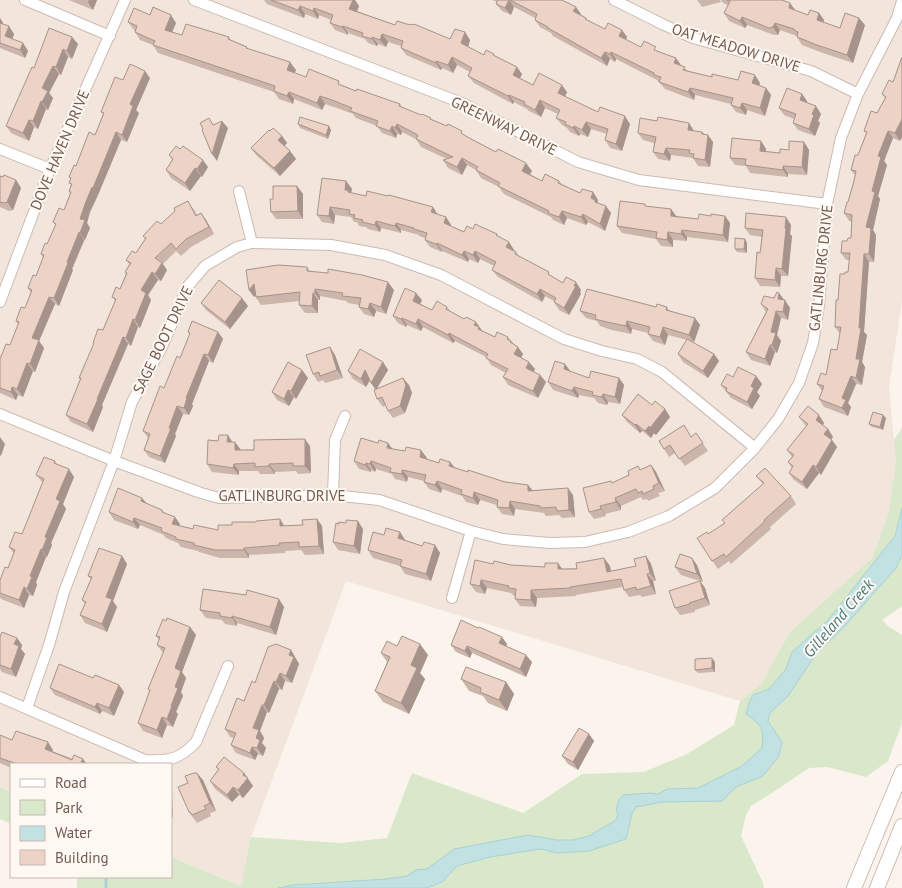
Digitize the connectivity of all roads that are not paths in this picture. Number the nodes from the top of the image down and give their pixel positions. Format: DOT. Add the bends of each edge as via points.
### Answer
graph roads {
  1 [pos="25,0"];
  2 [pos="125,0"];
  3 [pos="194,0"];
  4 [pos="614,0"];
  5 [pos="902,0"];
  6 [pos="110,36"];
  7 [pos="858,94"];
  8 [pos="0,149"];
  9 [pos="50,169"];
  10 [pos="238,191"];
  11 [pos="826,204"];
  12 [pos="252,243"];
  13 [pos="0,302"];
  14 [pos="0,414"];
  15 [pos="344,416"];
  16 [pos="755,448"];
  17 [pos="114,462"];
  18 [pos="333,495"];
  19 [pos="471,531"];
  20 [pos="452,598"];
  21 [pos="228,666"];
  22 [pos="0,697"];
  23 [pos="27,708"];
  24 [pos="902,772"];
  25 [pos="898,791"];
  26 [pos="902,826"];
  27 [pos="854,888"];
  28 [pos="878,888"];
  1 -- 6 [label="street"];
  2 -- 6 [label="street, DOVE HAVEN DRIVE"];
  3 -- 11 [label="street, GREENWAY DRIVE" via="462,103 578,162 639,180"];
  4 -- 7 [label="street, OAT MEADOW DRIVE" via="692,38 811,71"];
  5 -- 7 [label="street, GATLINBURG DRIVE" via="897,18"];
  6 -- 9 [label="street, DOVE HAVEN DRIVE"];
  7 -- 11 [label="street, GATLINBURG DRIVE" via="841,138"];
  8 -- 9 [label="street"];
  9 -- 13 [label="street, DOVE HAVEN DRIVE"];
  10 -- 12 [label="street"];
  11 -- 16 [label="street, GATLINBURG DRIVE" via="813,343 799,382 778,419"];
  12 -- 16 [label="street, SAGE BOOT DRIVE" via="331,245 386,255 441,275 564,339 637,359 662,372"];
  12 -- 17 [label="street, SAGE BOOT DRIVE" via="237,247 205,266 188,286 162,347 132,402"];
  14 -- 17 [label="street, GATLINBURG DRIVE"];
  15 -- 18 [label="street" via="335,440"];
  16 -- 19 [label="street, GATLINBURG DRIVE" via="716,488 669,516 628,532 584,542 550,543 503,539"];
  17 -- 18 [label="street, GATLINBURG DRIVE" via="219,498"];
  17 -- 23 [label="street, SAGE BOOT DRIVE" via="64,592"];
  18 -- 19 [label="street, GATLINBURG DRIVE" via="379,500"];
  19 -- 20 [label="street"];
  21 -- 23 [label="street" via="196,742 177,758 145,760"];
  22 -- 23 [label="street"];
  24 -- 25 [label="main road"];
  25 -- 27 [label="main road"];
  26 -- 28 [label="main road"];
}
